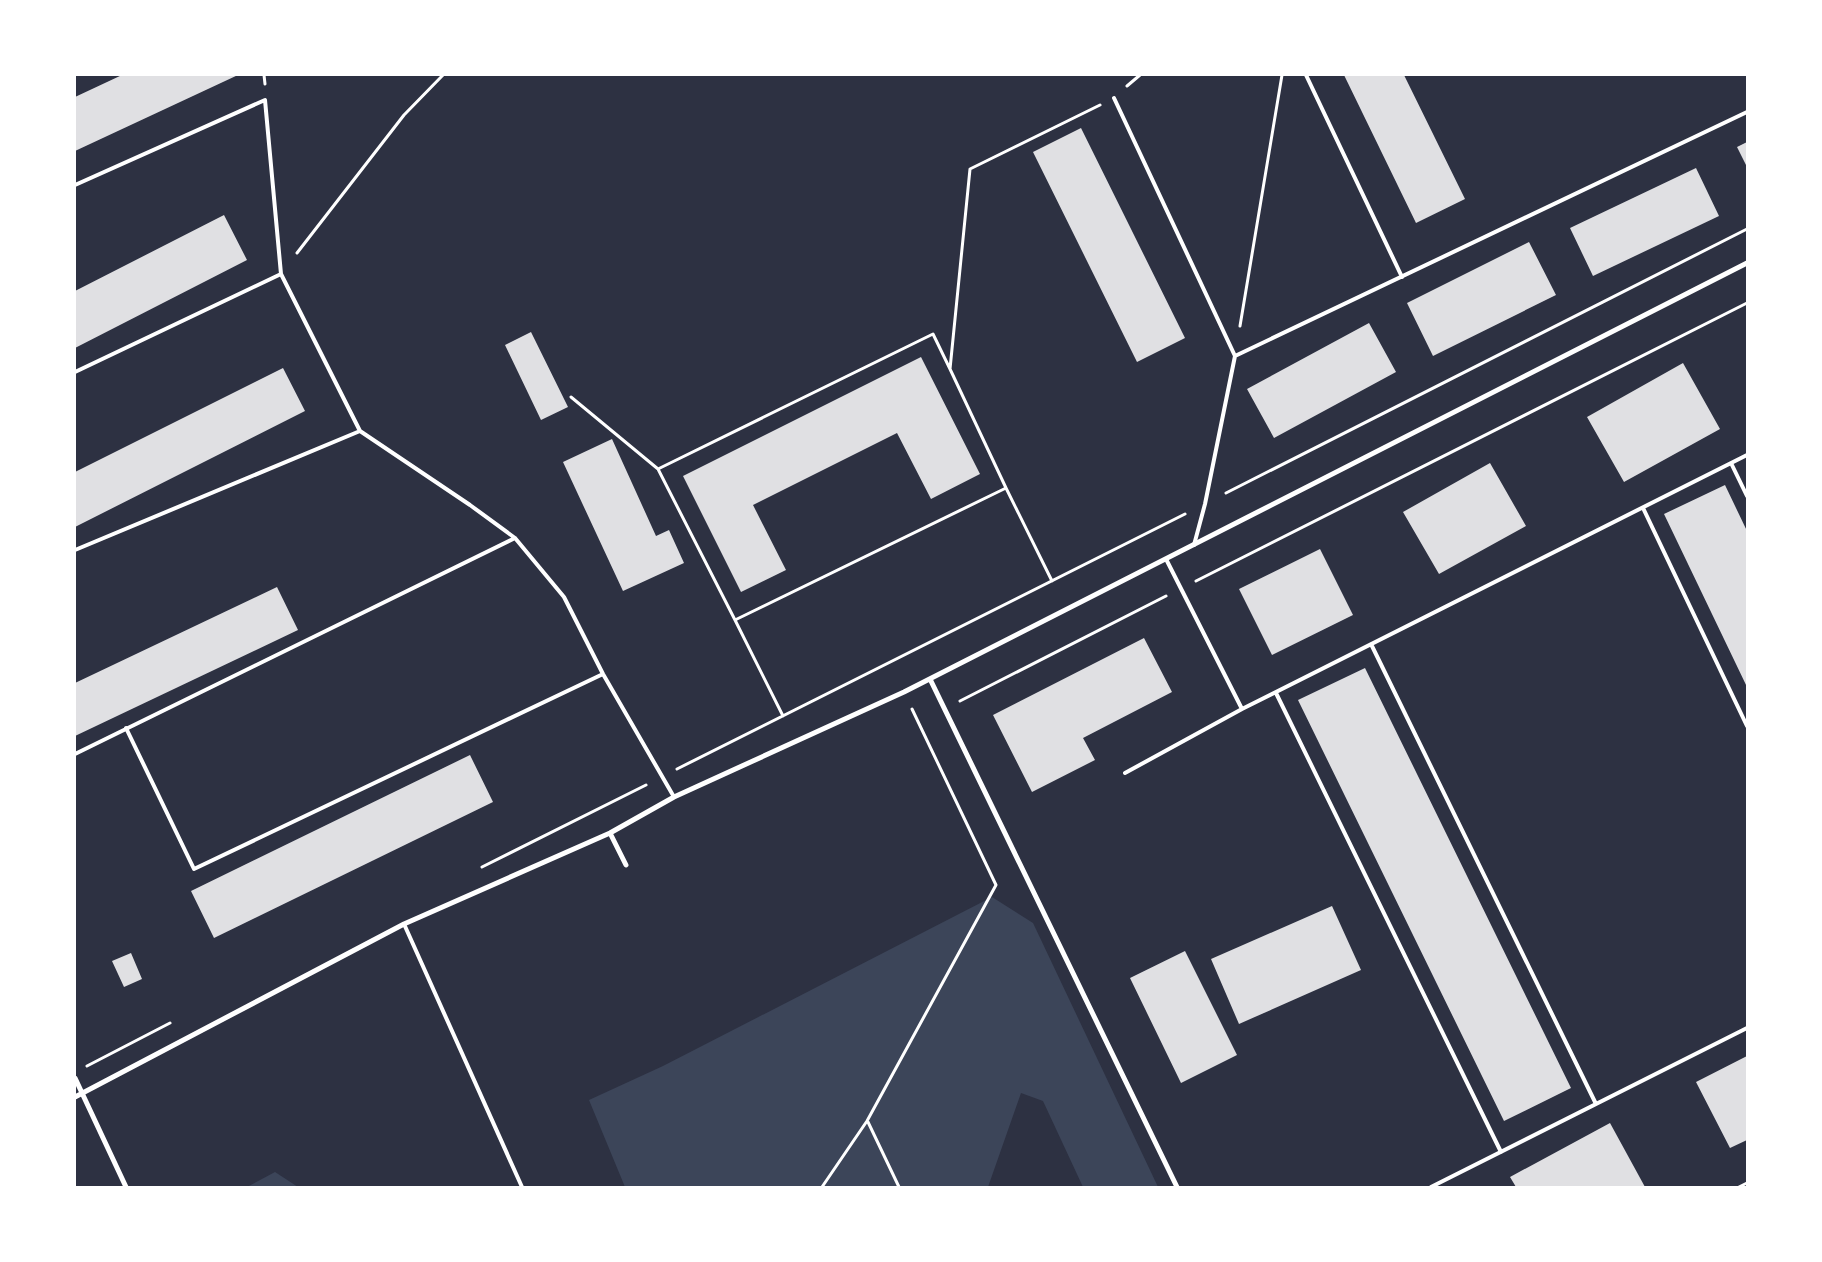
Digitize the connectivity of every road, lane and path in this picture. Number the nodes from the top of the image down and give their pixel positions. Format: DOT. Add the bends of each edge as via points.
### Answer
graph roads {
  1 [pos="443,75"];
  2 [pos="1140,75"];
  3 [pos="1282,75"];
  4 [pos="1306,75"];
  5 [pos="1114,98"];
  6 [pos="1747,112"];
  7 [pos="75,185"];
  8 [pos="1747,228"];
  9 [pos="1747,263"];
  10 [pos="281,274"];
  11 [pos="1402,277"];
  12 [pos="1747,303"];
  13 [pos="1236,356"];
  14 [pos="950,370"];
  15 [pos="75,372"];
  16 [pos="571,397"];
  17 [pos="360,432"];
  18 [pos="1747,455"];
  19 [pos="1731,463"];
  20 [pos="658,469"];
  21 [pos="1006,488"];
  22 [pos="1747,496"];
  23 [pos="1205,504"];
  24 [pos="1643,508"];
  25 [pos="515,538"];
  26 [pos="1194,544"];
  27 [pos="75,550"];
  28 [pos="1166,559"];
  29 [pos="1052,581"];
  30 [pos="1182,588"];
  31 [pos="735,620"];
  32 [pos="1371,644"];
  33 [pos="603,674"];
  34 [pos="930,679"];
  35 [pos="904,692"];
  36 [pos="1276,693"];
  37 [pos="944,708"];
  38 [pos="1242,710"];
  39 [pos="783,716"];
  40 [pos="1747,726"];
  41 [pos="126,728"];
  42 [pos="75,754"];
  43 [pos="1124,773"];
  44 [pos="663,776"];
  45 [pos="674,797"];
  46 [pos="610,833"];
  47 [pos="626,865"];
  48 [pos="476,870"];
  49 [pos="404,924"];
  50 [pos="173,1022"];
  51 [pos="1747,1028"];
  52 [pos="84,1067"];
  53 [pos="75,1078"];
  54 [pos="82,1093"];
  55 [pos="75,1097"];
  56 [pos="1596,1104"];
  57 [pos="867,1121"];
  58 [pos="1501,1152"];
  59 [pos="1747,1183"];
  60 [pos="126,1187"];
  61 [pos="522,1187"];
  62 [pos="822,1187"];
  63 [pos="900,1187"];
  64 [pos="1177,1187"];
  65 [pos="1431,1187"];
  66 [pos="1739,1187"];
  1 -- 10 [label="path" via="404,114"];
  2 -- 5 [label="path"];
  3 -- 13 [label="path"];
  4 -- 11 [label="lane"];
  5 -- 13 [label="lane"];
  5 -- 14 [label="path" via="970,169"];
  6 -- 11 [label="lane"];
  7 -- 10 [label="lane" via="265,100"];
  8 -- 23 [label="path"];
  9 -- 26 [label="street"];
  10 -- 15 [label="lane"];
  10 -- 17 [label="lane"];
  11 -- 13 [label="lane"];
  12 -- 30 [label="path"];
  13 -- 23 [label="lane"];
  14 -- 20 [label="path" via="933,334"];
  14 -- 21 [label="path"];
  16 -- 20 [label="path"];
  17 -- 25 [label="lane" via="470,504"];
  17 -- 27 [label="lane"];
  18 -- 19 [label="lane"];
  19 -- 22 [label="lane"];
  19 -- 24 [label="lane"];
  20 -- 31 [label="path"];
  21 -- 29 [label="path"];
  21 -- 31 [label="path"];
  23 -- 26 [label="lane"];
  23 -- 29 [label="path"];
  24 -- 32 [label="lane"];
  24 -- 40 [label="lane"];
  25 -- 33 [label="lane" via="564,597"];
  25 -- 41 [label="lane"];
  26 -- 28 [label="street"];
  28 -- 30 [label="lane"];
  28 -- 34 [label="street"];
  29 -- 39 [label="path"];
  30 -- 37 [label="path"];
  30 -- 38 [label="lane"];
  31 -- 39 [label="path"];
  32 -- 36 [label="lane"];
  32 -- 56 [label="lane"];
  33 -- 41 [label="lane" via="194,868"];
  33 -- 44 [label="lane"];
  34 -- 35 [label="street"];
  34 -- 37 [label="street"];
  35 -- 45 [label="street"];
  35 -- 57 [label="path" via="996,885"];
  36 -- 38 [label="lane"];
  36 -- 58 [label="lane"];
  37 -- 64 [label="street"];
  38 -- 43 [label="lane"];
  39 -- 44 [label="path"];
  41 -- 42 [label="lane"];
  44 -- 45 [label="lane"];
  44 -- 48 [label="path"];
  45 -- 46 [label="street"];
  46 -- 47 [label="street"];
  46 -- 49 [label="street"];
  49 -- 54 [label="street"];
  49 -- 61 [label="lane"];
  50 -- 52 [label="path"];
  51 -- 56 [label="lane"];
  53 -- 54 [label="street"];
  54 -- 55 [label="street"];
  54 -- 60 [label="street"];
  56 -- 58 [label="lane"];
  57 -- 62 [label="path"];
  57 -- 63 [label="path"];
  58 -- 65 [label="lane"];
  59 -- 66 [label="path"];
}
